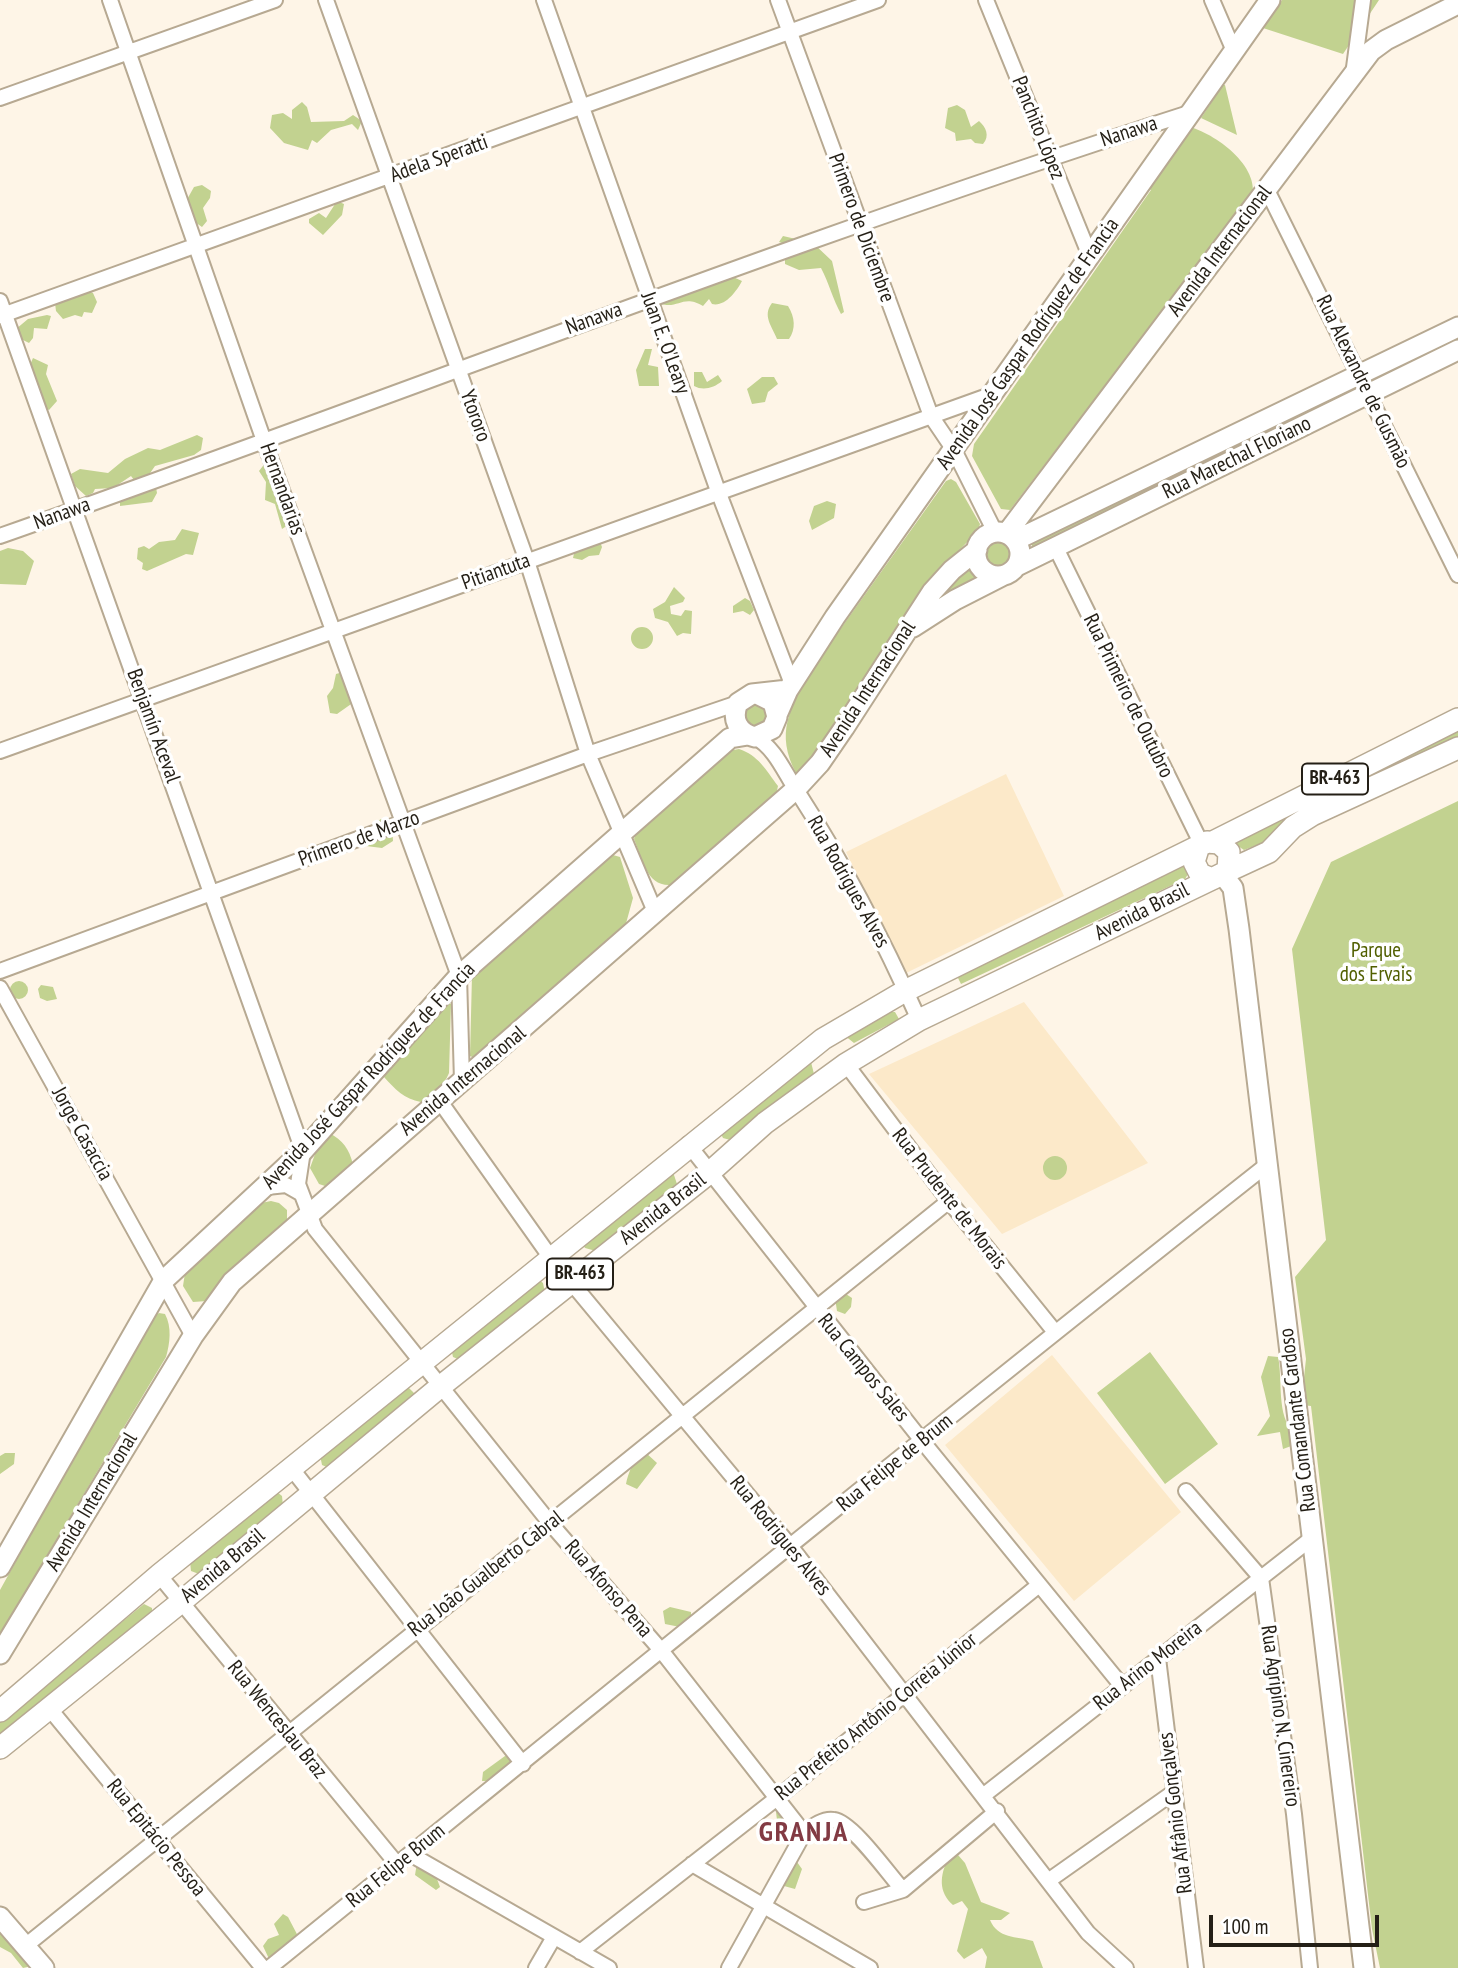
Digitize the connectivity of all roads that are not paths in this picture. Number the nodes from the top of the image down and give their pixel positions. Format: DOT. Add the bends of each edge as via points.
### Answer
graph roads {
  1 [pos="110,0"];
  2 [pos="275,0"];
  3 [pos="326,0"];
  4 [pos="544,0"];
  5 [pos="778,0"];
  6 [pos="878,0"];
  7 [pos="986,0"];
  8 [pos="1212,0"];
  9 [pos="1270,0"];
  10 [pos="1363,0"];
  11 [pos="1458,4"];
  12 [pos="790,33"];
  13 [pos="128,51"];
  14 [pos="1234,51"];
  15 [pos="1353,75"];
  16 [pos="0,98"];
  17 [pos="583,106"];
  18 [pos="1192,112"];
  19 [pos="1050,157"];
  20 [pos="390,177"];
  21 [pos="1267,190"];
  22 [pos="859,226"];
  23 [pos="198,246"];
  24 [pos="1090,256"];
  25 [pos="649,299"];
  26 [pos="2,310"];
  27 [pos="1453,330"];
  28 [pos="1457,351"];
  29 [pos="458,368"];
  30 [pos="1360,375"];
  31 [pos="993,394"];
  32 [pos="1368,394"];
  33 [pos="931,416"];
  34 [pos="264,441"];
  35 [pos="954,450"];
  36 [pos="718,491"];
  37 [pos="73,510"];
  38 [pos="1006,535"];
  39 [pos="0,536"];
  40 [pos="1055,547"];
  41 [pos="977,550"];
  42 [pos="527,561"];
  43 [pos="1010,571"];
  44 [pos="1458,575"];
  45 [pos="912,628"];
  46 [pos="335,629"];
  47 [pos="790,687"];
  48 [pos="757,694"];
  49 [pos="143,698"];
  50 [pos="776,719"];
  51 [pos="1458,719"];
  52 [pos="741,726"];
  53 [pos="1458,748"];
  54 [pos="0,751"];
  55 [pos="588,754"];
  56 [pos="796,789"];
  57 [pos="402,824"];
  58 [pos="620,834"];
  59 [pos="1204,845"];
  60 [pos="1221,875"];
  61 [pos="212,892"];
  62 [pos="656,914"];
  63 [pos="0,971"];
  64 [pos="459,976"];
  65 [pos="0,988"];
  66 [pos="905,990"];
  67 [pos="919,1020"];
  68 [pos="846,1064"];
  69 [pos="462,1081"];
  70 [pos="439,1100"];
  71 [pos="688,1144"];
  72 [pos="303,1151"];
  73 [pos="1268,1164"];
  74 [pos="709,1173"];
  75 [pos="267,1186"];
  76 [pos="300,1193"];
  77 [pos="949,1201"];
  78 [pos="308,1214"];
  79 [pos="551,1258"];
  80 [pos="164,1280"];
  81 [pos="571,1281"];
  82 [pos="816,1308"];
  83 [pos="1055,1332"];
  84 [pos="193,1336"];
  85 [pos="422,1362"];
  86 [pos="441,1386"];
  87 [pos="681,1415"];
  88 [pos="923,1442"];
  89 [pos="292,1469"];
  90 [pos="1186,1491"];
  91 [pos="310,1492"];
  92 [pos="550,1524"];
  93 [pos="1312,1538"];
  94 [pos="791,1547"];
  95 [pos="0,1567"];
  96 [pos="159,1575"];
  97 [pos="1261,1578"];
  98 [pos="1039,1585"];
  99 [pos="181,1602"];
  100 [pos="417,1628"];
  101 [pos="660,1649"];
  102 [pos="0,1654"];
  103 [pos="1157,1658"];
  104 [pos="1122,1685"];
  105 [pos="905,1694"];
  106 [pos="49,1708"];
  107 [pos="0,1711"];
  108 [pos="288,1734"];
  109 [pos="0,1748"];
  110 [pos="523,1764"];
  111 [pos="1174,1792"];
  112 [pos="984,1795"];
  113 [pos="777,1798"];
  114 [pos="997,1811"];
  115 [pos="804,1833"];
  116 [pos="156,1840"];
  117 [pos="410,1854"];
  118 [pos="397,1864"];
  119 [pos="692,1864"];
  120 [pos="1048,1881"];
  121 [pos="903,1891"];
  122 [pos="864,1902"];
  123 [pos="763,1907"];
  124 [pos="0,1917"];
  125 [pos="554,1937"];
  126 [pos="24,1947"];
  127 [pos="580,1952"];
  128 [pos="44,1968"];
  129 [pos="263,1968"];
  130 [pos="269,1968"];
  131 [pos="536,1968"];
  132 [pos="609,1968"];
  133 [pos="729,1968"];
  134 [pos="870,1968"];
  135 [pos="1126,1968"];
  136 [pos="1196,1968"];
  137 [pos="1310,1968"];
  138 [pos="1364,1968"];
  1 -- 13 [label="street, Hernandarias"];
  2 -- 13 [label="street"];
  3 -- 20 [label="street, Ytororo"];
  4 -- 17 [label="street, Juan E. O'Leary"];
  5 -- 12 [label="street, Primero de Diciembre"];
  6 -- 12 [label="street, Adela Speratti"];
  7 -- 19 [label="street, Panchito López"];
  8 -- 14 [label="street"];
  9 -- 14 [label="main road, Avenida José Gaspar Rodríguez de Francia"];
  10 -- 15 [label="street"];
  11 -- 15 [label="main road, Avenida Internacional" via="1386,40"];
  12 -- 17 [label="street, Adela Speratti"];
  12 -- 22 [label="street, Primero de Diciembre"];
  13 -- 16 [label="street"];
  13 -- 23 [label="street, Hernandarias"];
  14 -- 18 [label="main road, Avenida José Gaspar Rodríguez de Francia"];
  15 -- 21 [label="main road, Avenida Internacional"];
  17 -- 20 [label="street, Adela Speratti"];
  17 -- 25 [label="street, Juan E. O'Leary"];
  18 -- 19 [label="street, Nanawa"];
  18 -- 24 [label="main road, Avenida José Gaspar Rodríguez de Francia"];
  19 -- 22 [label="street, Nanawa"];
  19 -- 24 [label="street, Panchito López"];
  20 -- 23 [label="street, Adela Speratti"];
  20 -- 29 [label="street, Ytororo"];
  21 -- 30 [label="street, Rua Alexandre de Gusmão"];
  21 -- 38 [label="main road, Avenida Internacional"];
  22 -- 25 [label="street, Nanawa"];
  22 -- 33 [label="street, Primero de Diciembre"];
  23 -- 26 [label="street, Adela Speratti"];
  23 -- 34 [label="street, Hernandarias"];
  24 -- 31 [label="main road, Avenida José Gaspar Rodríguez de Francia"];
  25 -- 29 [label="street, Nanawa"];
  25 -- 36 [label="street, Juan E. O'Leary"];
  26 -- 37 [label="street, Benjamín Aceval"];
  27 -- 28 [label="main road"];
  27 -- 30 [label="main road, Rua Marechal Floriano"];
  28 -- 32 [label="main road, Rua Marechal Floriano"];
  29 -- 34 [label="street, Nanawa"];
  29 -- 42 [label="street, Ytororo"];
  30 -- 32 [label="street, Rua Alexandre de Gusmão"];
  30 -- 38 [label="main road, Rua Marechal Floriano"];
  31 -- 33 [label="street, Pitiantuta"];
  31 -- 35 [label="main road, Avenida José Gaspar Rodríguez de Francia"];
  32 -- 40 [label="main road, Rua Marechal Floriano"];
  32 -- 44 [label="street, Rua Alexandre de Gusmão"];
  33 -- 35 [label="street, Primero de Diciembre"];
  33 -- 36 [label="street, Pitiantuta"];
  34 -- 37 [label="street, Nanawa"];
  34 -- 46 [label="street, Hernandarias"];
  35 -- 38 [label="street, Primero de Diciembre"];
  35 -- 47 [label="main road, Avenida José Gaspar Rodríguez de Francia"];
  36 -- 42 [label="street, Pitiantuta"];
  36 -- 47 [label="street, Juan E. O'Leary"];
  37 -- 39 [label="street, Nanawa"];
  37 -- 49 [label="street, Benjamín Aceval"];
  38 -- 41 [label="main road" via="983,538"];
  38 -- 43 [label="main road" via="1020,552"];
  40 -- 43 [label="main road, Rua Marechal Floriano"];
  40 -- 59 [label="street, Rua Primeiro de Outubro"];
  41 -- 43 [label="main road" via="983,569"];
  41 -- 45 [label="main road, Avenida Internacional" via="932,592"];
  42 -- 46 [label="street, Pitiantuta"];
  42 -- 55 [label="street, Ytororo"];
  43 -- 45 [label="main road, Rua Marechal Floriano"];
  45 -- 56 [label="main road, Avenida Internacional" via="820,763"];
  46 -- 49 [label="street, Pitiantuta"];
  46 -- 57 [label="street, Hernandarias"];
  47 -- 48 [label="main road"];
  47 -- 50 [label="main road, Avenida José Gaspar Rodríguez de Francia"];
  48 -- 50 [label="main road" via="773,702"];
  48 -- 52 [label="main road" via="747,696"];
  49 -- 54 [label="street, Pitiantuta"];
  49 -- 61 [label="street, Benjamín Aceval"];
  50 -- 52 [label="main road" via="767,733"];
  51 -- 59 [label="main road, Avenida Brasil / BR-463"];
  52 -- 55 [label="street, Primero de Marzo"];
  52 -- 56 [label="street, Rua Rodrigues Alves"];
  52 -- 58 [label="main road, Avenida José Gaspar Rodríguez de Francia"];
  53 -- 60 [label="main road, Avenida Brasil / BR-463" via="1312,815 1269,852"];
  55 -- 57 [label="street, Primero de Marzo"];
  55 -- 58 [label="street, Ytororo"];
  56 -- 62 [label="main road, Avenida Internacional"];
  56 -- 66 [label="street, Rua Rodrigues Alves" via="849,877"];
  57 -- 61 [label="street, Primero de Marzo"];
  57 -- 64 [label="street, Hernandarias"];
  58 -- 62 [label="street, Ytororo"];
  58 -- 64 [label="main road, Avenida José Gaspar Rodríguez de Francia"];
  59 -- 60 [label="main road" via="1196,868"];
  59 -- 60 [label="main road" via="1229,852"];
  59 -- 66 [label="main road, Avenida Brasil / BR-463"];
  60 -- 67 [label="main road, Avenida Brasil / BR-463"];
  60 -- 73 [label="main road, Rua Comandante Cardoso" via="1233,888"];
  61 -- 63 [label="street, Primero de Marzo"];
  61 -- 72 [label="street, Benjamín Aceval"];
  62 -- 69 [label="main road, Avenida Internacional"];
  64 -- 69 [label="street, Hernandarias"];
  64 -- 72 [label="main road, Avenida José Gaspar Rodríguez de Francia"];
  65 -- 80 [label="street, Jorge Casaccia"];
  66 -- 67 [label="street, Rua Rodrigues Alves"];
  66 -- 71 [label="main road, Avenida Brasil / BR-463" via="822,1039"];
  67 -- 68 [label="main road, Avenida Brasil / BR-463"];
  68 -- 74 [label="main road, Avenida Brasil / BR-463" via="765,1123"];
  68 -- 77 [label="street, Rua Prudente de Morais"];
  69 -- 70 [label="main road, Avenida Internacional"];
  70 -- 78 [label="main road, Avenida Internacional"];
  70 -- 79 [label="street, Rua Rodrigues Alves"];
  71 -- 74 [label="street, Rua Campos Sales"];
  71 -- 79 [label="main road, Avenida Brasil / BR-463"];
  72 -- 75 [label="main road, Avenida José Gaspar Rodríguez de Francia"];
  72 -- 76 [label="street"];
  73 -- 83 [label="street, Rua Felipe de Brum"];
  73 -- 93 [label="main road, Rua Comandante Cardoso"];
  74 -- 81 [label="main road, Avenida Brasil / BR-463"];
  74 -- 82 [label="street, Rua Campos Sales"];
  75 -- 76 [label="street" via="286,1185"];
  75 -- 80 [label="main road, Avenida José Gaspar Rodríguez de Francia"];
  76 -- 78 [label="street, Rua Afonso Pena"];
  77 -- 82 [label="street, Rua João Gualberto Cabral"];
  77 -- 83 [label="street, Rua Prudente de Morais"];
  78 -- 84 [label="main road, Avenida Internacional" via="232,1282"];
  78 -- 85 [label="street, Rua Afonso Pena" via="322,1242"];
  79 -- 81 [label="street, Rua Rodrigues Alves"];
  79 -- 85 [label="main road, Avenida Brasil / BR-463"];
  80 -- 84 [label="street, Jorge Casaccia"];
  80 -- 95 [label="main road, Avenida José Gaspar Rodríguez de Francia"];
  81 -- 86 [label="main road, Avenida Brasil / BR-463"];
  81 -- 87 [label="street, Rua Rodrigues Alves"];
  82 -- 87 [label="street, Rua João Gualberto Cabral"];
  82 -- 88 [label="street, Rua Campos Sales"];
  83 -- 88 [label="street, Rua Felipe de Brum"];
  84 -- 102 [label="main road, Avenida Internacional"];
  85 -- 86 [label="street, Rua Afonso Pena"];
  85 -- 89 [label="main road, Avenida Brasil / BR-463"];
  86 -- 91 [label="main road, Avenida Brasil / BR-463"];
  86 -- 92 [label="street, Rua Afonso Pena"];
  87 -- 92 [label="street, Rua João Gualberto Cabral"];
  87 -- 94 [label="street, Rua Rodrigues Alves"];
  88 -- 94 [label="street, Rua Felipe de Brum"];
  88 -- 98 [label="street, Rua Campos Sales"];
  89 -- 91 [label="street"];
  89 -- 96 [label="main road, Avenida Brasil / BR-463"];
  90 -- 97 [label="street"];
  91 -- 99 [label="main road, Avenida Brasil / BR-463"];
  91 -- 100 [label="street"];
  92 -- 100 [label="street, Rua João Gualberto Cabral"];
  92 -- 101 [label="street, Rua Afonso Pena"];
  93 -- 97 [label="street, Rua Arino Moreira"];
  93 -- 138 [label="main road, Rua Comandante Cardoso"];
  94 -- 101 [label="street, Rua Felipe de Brum"];
  94 -- 105 [label="street, Rua Rodrigues Alves"];
  96 -- 99 [label="street, Rua Wenceslau Braz"];
  96 -- 107 [label="main road, Avenida Brasil / BR-463"];
  97 -- 103 [label="street, Rua Arino Moreira"];
  97 -- 137 [label="street, Rua Agripino N. Cinereiro"];
  98 -- 104 [label="street, Rua Campos Sales"];
  98 -- 105 [label="street, Rua Prefeito Antônio Correia Júnior"];
  99 -- 106 [label="main road, Avenida Brasil / BR-463"];
  99 -- 108 [label="street, Rua Wenceslau Braz"];
  100 -- 108 [label="street, Rua João Gualberto Cabral"];
  100 -- 110 [label="street"];
  101 -- 110 [label="street, Rua Felipe de Brum"];
  101 -- 113 [label="street, Rua Afonso Pena"];
  103 -- 104 [label="street, Rua Arino Moreira"];
  103 -- 111 [label="street, Rua Afrânio Gonçalves"];
  104 -- 112 [label="street, Rua Arino Moreira"];
  105 -- 112 [label="street, Rua Rodrigues Alves"];
  105 -- 113 [label="street, Rua Prefeito Antônio Correia Júnior"];
  106 -- 109 [label="main road, Avenida Brasil / BR-463"];
  106 -- 116 [label="street, Rua Epitácio Pessoa"];
  108 -- 116 [label="street, Rua João Gualberto Cabral"];
  108 -- 118 [label="street, Rua Wenceslau Braz"];
  110 -- 117 [label="street, Rua Felipe Brum"];
  111 -- 120 [label="street"];
  111 -- 136 [label="street, Rua Afrânio Gonçalves"];
  112 -- 114 [label="street, Rua Rodrigues Alves"];
  113 -- 115 [label="street, Rua Afonso Pena"];
  113 -- 119 [label="street, Rua Prefeito Antônio Correia Júnior"];
  114 -- 120 [label="street, Rua Rodrigues Alves"];
  114 -- 121 [label="street"];
  115 -- 121 [label="street" via="834,1820 850,1828"];
  115 -- 123 [label="street"];
  116 -- 126 [label="street, Rua João Gualberto Cabral"];
  116 -- 129 [label="street, Rua Epitácio Pessoa"];
  117 -- 118 [label="street, Rua Felipe Brum"];
  117 -- 125 [label="street"];
  118 -- 130 [label="street, Rua Felipe Brum"];
  119 -- 123 [label="street"];
  119 -- 127 [label="street, Rua Prefeito Antônio Correia Júnior"];
  120 -- 135 [label="street, Rua Rodrigues Alves" via="1088,1933"];
  121 -- 122 [label="street"];
  123 -- 133 [label="street"];
  123 -- 134 [label="street"];
  124 -- 126 [label="main road"];
  125 -- 127 [label="street"];
  125 -- 131 [label="street"];
  126 -- 128 [label="main road"];
  127 -- 132 [label="street"];
}
